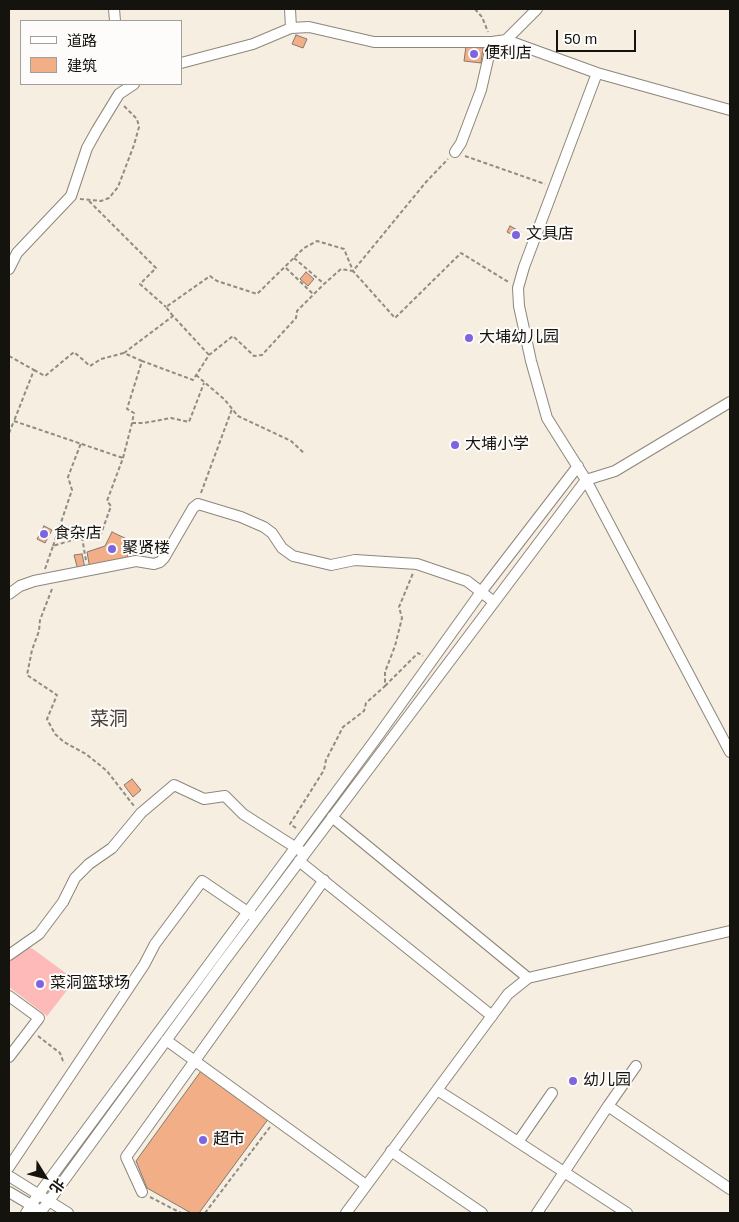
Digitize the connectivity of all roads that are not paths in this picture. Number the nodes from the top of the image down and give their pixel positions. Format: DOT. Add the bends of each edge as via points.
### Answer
graph roads {
  1 [pos="290,9"];
  2 [pos="537,9"];
  3 [pos="291,28"];
  4 [pos="506,40"];
  5 [pos="492,42"];
  6 [pos="182,63"];
  7 [pos="597,73"];
  8 [pos="132,85"];
  9 [pos="118,92"];
  10 [pos="730,110"];
  11 [pos="455,152"];
  12 [pos="9,268"];
  13 [pos="730,402"];
  14 [pos="578,466"];
  15 [pos="586,480"];
  16 [pos="482,592"];
  17 [pos="9,594"];
  18 [pos="494,602"];
  19 [pos="730,752"];
  20 [pos="332,817"];
  21 [pos="296,847"];
  22 [pos="302,857"];
  23 [pos="324,880"];
  24 [pos="247,912"];
  25 [pos="256,919"];
  26 [pos="730,931"];
  27 [pos="9,955"];
  28 [pos="528,978"];
  29 [pos="9,996"];
  30 [pos="492,1016"];
  31 [pos="166,1040"];
  32 [pos="9,1057"];
  33 [pos="194,1060"];
  34 [pos="636,1066"];
  35 [pos="437,1090"];
  36 [pos="552,1094"];
  37 [pos="608,1106"];
  38 [pos="518,1142"];
  39 [pos="391,1151"];
  40 [pos="9,1168"];
  41 [pos="564,1172"];
  42 [pos="9,1176"];
  43 [pos="366,1184"];
  44 [pos="730,1188"];
  45 [pos="9,1192"];
  46 [pos="142,1192"];
  47 [pos="38,1195"];
  48 [pos="48,1201"];
  49 [pos="29,1209"];
  50 [pos="42,1213"];
  51 [pos="68,1213"];
  52 [pos="346,1213"];
  53 [pos="482,1213"];
  54 [pos="537,1213"];
  55 [pos="627,1213"];
  1 -- 3 [label="street"];
  2 -- 4 [label="street"];
  3 -- 5 [label="street" via="309,27 374,42"];
  3 -- 6 [label="street" via="253,44"];
  4 -- 5 [label="street"];
  4 -- 7 [label="street"];
  5 -- 11 [label="street" via="480,90"];
  7 -- 10 [label="street"];
  7 -- 14 [label="street" via="518,288 531,362 547,418"];
  8 -- 9 [label="street"];
  9 -- 12 [label="street" via="88,148 71,196 16,252"];
  13 -- 15 [label="street" via="615,471"];
  14 -- 15 [label="street"];
  14 -- 16 [label="street"];
  15 -- 18 [label="street"];
  15 -- 19 [label="street"];
  16 -- 17 [label="street" via="467,581 417,564 355,560 331,565 300,558 282,548 264,527 196,504 160,562 136,561 26,583"];
  16 -- 18 [label="street"];
  16 -- 21 [label="street"];
  18 -- 20 [label="street"];
  20 -- 22 [label="street"];
  20 -- 28 [label="street"];
  21 -- 22 [label="street"];
  21 -- 24 [label="street"];
  21 -- 27 [label="street" via="243,814 225,796 204,799 174,785 141,813 112,848 75,878 63,902 39,934"];
  22 -- 23 [label="street"];
  22 -- 25 [label="street"];
  23 -- 30 [label="street"];
  23 -- 33 [label="street"];
  24 -- 25 [label="street"];
  24 -- 40 [label="street" via="202,882 155,944"];
  24 -- 47 [label="street"];
  25 -- 31 [label="street"];
  26 -- 28 [label="street"];
  28 -- 30 [label="street" via="508,994"];
  29 -- 32 [label="street" via="39,1018"];
  30 -- 35 [label="street"];
  31 -- 33 [label="street"];
  31 -- 48 [label="street"];
  33 -- 43 [label="street"];
  33 -- 46 [label="street" via="126,1157"];
  34 -- 37 [label="street"];
  35 -- 38 [label="street"];
  35 -- 39 [label="street"];
  36 -- 38 [label="street"];
  37 -- 41 [label="street"];
  37 -- 44 [label="street"];
  38 -- 41 [label="street"];
  39 -- 43 [label="street"];
  39 -- 53 [label="street"];
  41 -- 54 [label="street"];
  41 -- 55 [label="street"];
  42 -- 47 [label="street"];
  43 -- 52 [label="street"];
  45 -- 49 [label="street"];
  47 -- 48 [label="street"];
  47 -- 49 [label="street"];
  48 -- 50 [label="street"];
  48 -- 51 [label="street"];
  49 -- 50 [label="street"];
}
